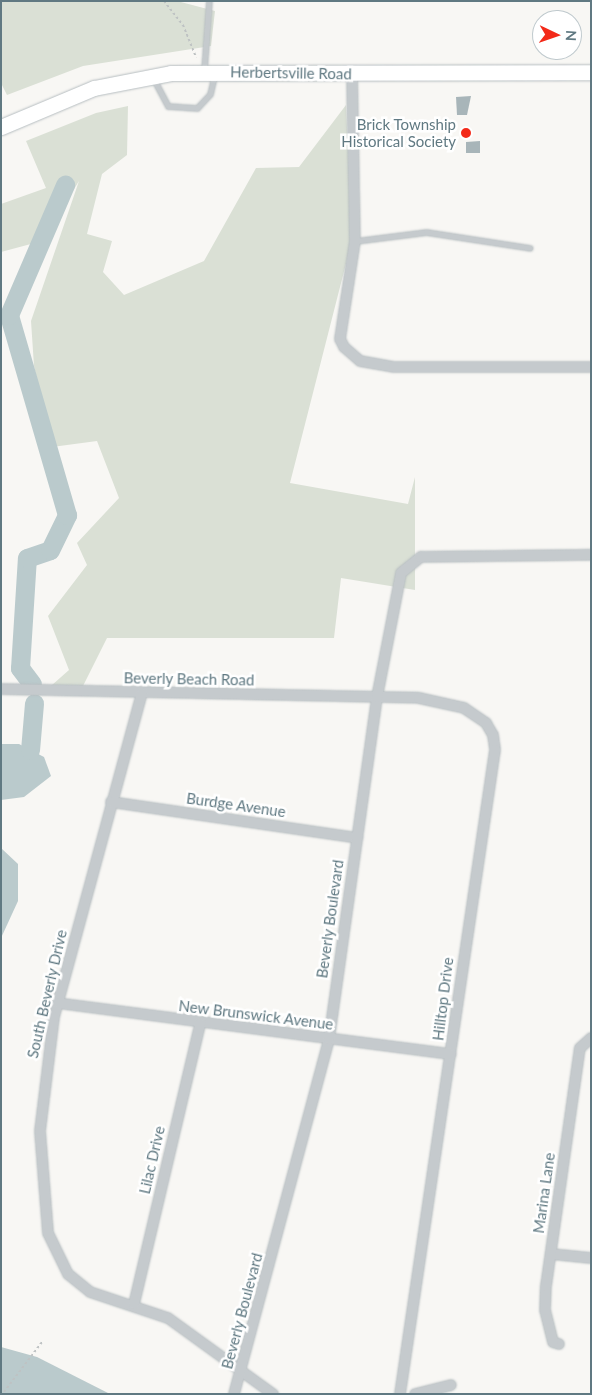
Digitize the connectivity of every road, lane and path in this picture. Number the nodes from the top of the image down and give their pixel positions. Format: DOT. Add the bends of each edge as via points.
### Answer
graph roads {
  1 [pos="164,1"];
  2 [pos="209,1"];
  3 [pos="209,72"];
  4 [pos="591,72"];
  5 [pos="352,74"];
  6 [pos="152,75"];
  7 [pos="1,127"];
  8 [pos="355,241"];
  9 [pos="530,248"];
  10 [pos="591,367"];
  11 [pos="591,555"];
  12 [pos="1,689"];
  13 [pos="142,693"];
  14 [pos="377,697"];
  15 [pos="111,802"];
  16 [pos="357,838"];
  17 [pos="57,1003"];
  18 [pos="200,1024"];
  19 [pos="329,1039"];
  20 [pos="588,1040"];
  21 [pos="451,1054"];
  22 [pos="551,1254"];
  23 [pos="591,1258"];
  24 [pos="134,1304"];
  25 [pos="42,1342"];
  26 [pos="558,1344"];
  27 [pos="241,1370"];
  28 [pos="451,1384"];
  29 [pos="4,1392"];
  30 [pos="234,1394"];
  31 [pos="273,1394"];
  32 [pos="400,1394"];
  33 [pos="415,1394"];
  1 -- 3 [label="path" via="183,25"];
  2 -- 3 [label="lane"];
  3 -- 5 [label="main road, Herbertsville Road"];
  3 -- 6 [label="main road, Herbertsville Road"];
  3 -- 6 [label="lane" via="210,94 197,108 168,106"];
  4 -- 5 [label="main road, Herbertsville Road"];
  5 -- 8 [label="street"];
  6 -- 7 [label="main road, Herbertsville Road" via="85,90"];
  8 -- 9 [label="lane" via="426,232"];
  8 -- 10 [label="street" via="340,339 360,361 394,368"];
  11 -- 14 [label="street, Beverly Boulevard" via="420,557 401,573"];
  12 -- 13 [label="street, Beverly Beach Road"];
  13 -- 14 [label="street, Beverly Beach Road"];
  13 -- 15 [label="street, South Beverly Drive"];
  14 -- 16 [label="street, Beverly Boulevard"];
  14 -- 21 [label="street, Hilltop Drive" via="419,698 464,708 486,723 493,735 496,750"];
  15 -- 16 [label="street, Burdge Avenue"];
  15 -- 17 [label="street, South Beverly Drive"];
  16 -- 19 [label="street, Beverly Boulevard"];
  17 -- 18 [label="street, New Brunswick Avenue"];
  17 -- 24 [label="street, South Beverly Drive" via="42,1089 40,1131 48,1234 68,1274 83,1286"];
  18 -- 19 [label="street, New Brunswick Avenue"];
  18 -- 24 [label="street, Lilac Drive"];
  19 -- 21 [label="street, New Brunswick Avenue"];
  19 -- 27 [label="street, Beverly Boulevard"];
  20 -- 22 [label="street, Marina Lane"];
  21 -- 32 [label="street, Hilltop Drive"];
  22 -- 23 [label="street"];
  22 -- 26 [label="street, Marina Lane" via="545,1310 553,1342"];
  24 -- 27 [label="street, South Beverly Drive" via="168,1318"];
  25 -- 29 [label="path"];
  27 -- 30 [label="street, Beverly Boulevard"];
  27 -- 31 [label="street, South Beverly Drive"];
  28 -- 33 [label="street"];
}
